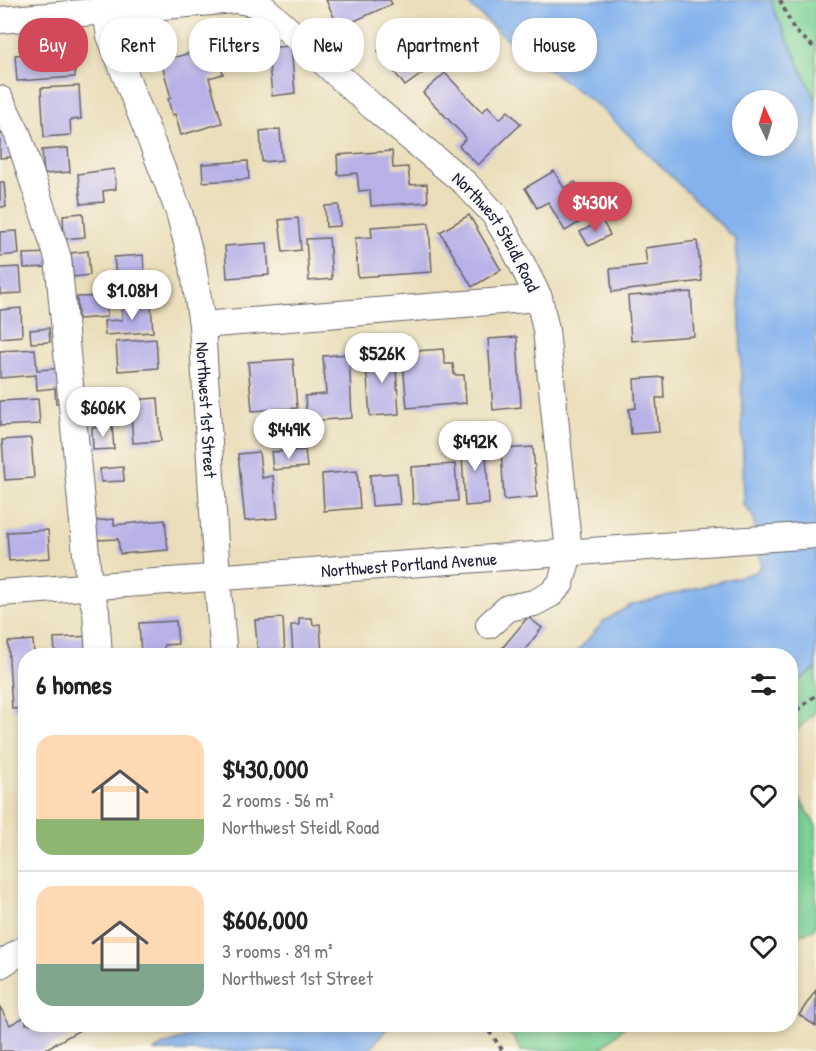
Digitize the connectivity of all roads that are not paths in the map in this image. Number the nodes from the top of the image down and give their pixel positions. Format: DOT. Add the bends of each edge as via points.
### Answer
graph roads {
  1 [pos="241,1"];
  2 [pos="105,6"];
  3 [pos="0,20"];
  4 [pos="0,99"];
  5 [pos="539,298"];
  6 [pos="202,325"];
  7 [pos="816,535"];
  8 [pos="569,553"];
  9 [pos="217,578"];
  10 [pos="89,586"];
  11 [pos="0,593"];
  12 [pos="489,625"];
  13 [pos="98,648"];
  14 [pos="223,648"];
  15 [pos="18,953"];
  16 [pos="0,965"];
  1 -- 2 [label="street"];
  1 -- 5 [label="street, Northwest Steidl Road" via="265,9 279,20 373,107 465,183 494,214"];
  2 -- 3 [label="street"];
  2 -- 6 [label="street, Northwest 1st Street" via="110,36 179,212"];
  4 -- 10 [label="street" via="18,135 58,258"];
  5 -- 6 [label="street"];
  5 -- 8 [label="street, Northwest Steidl Road" via="546,330"];
  6 -- 9 [label="street, Northwest 1st Street"];
  7 -- 8 [label="street, Northwest Portland Avenue"];
  8 -- 9 [label="street, Northwest Portland Avenue"];
  8 -- 12 [label="street" via="561,583 551,594 534,603 508,608"];
  9 -- 10 [label="street, Northwest Portland Avenue"];
  9 -- 14 [label="street, Northwest 1st Street"];
  10 -- 11 [label="street, Northwest Portland Avenue"];
  10 -- 13 [label="street" via="96,611"];
  15 -- 16 [label="street"];
}
